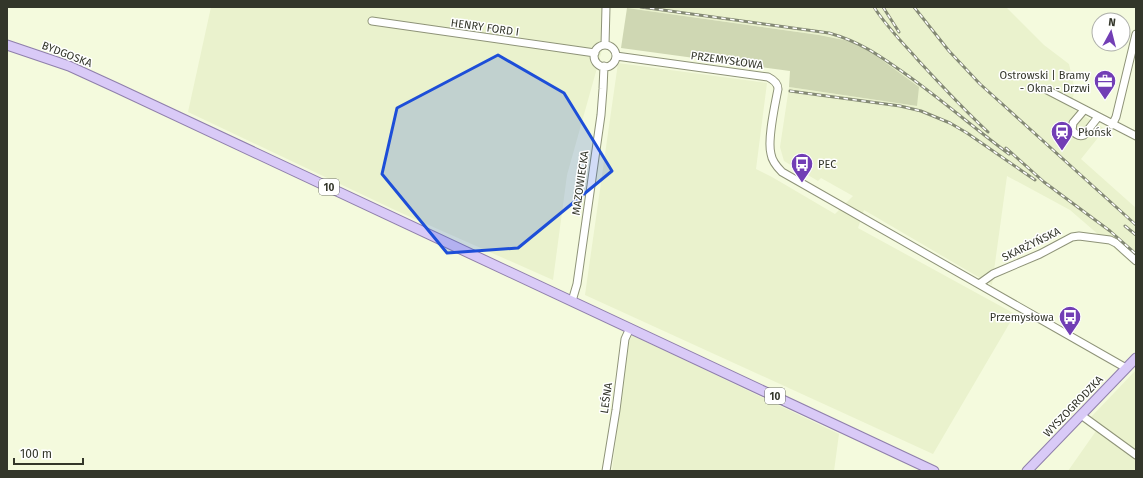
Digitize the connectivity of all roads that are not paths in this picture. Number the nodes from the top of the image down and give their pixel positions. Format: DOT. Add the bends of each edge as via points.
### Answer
graph roads {
  1 [pos="606,7"];
  2 [pos="372,21"];
  3 [pos="1136,34"];
  4 [pos="7,45"];
  5 [pos="605,45"];
  6 [pos="595,53"];
  7 [pos="616,56"];
  8 [pos="604,66"];
  9 [pos="1047,90"];
  10 [pos="1084,110"];
  11 [pos="1098,117"];
  12 [pos="1112,125"];
  13 [pos="1136,136"];
  14 [pos="1136,261"];
  15 [pos="979,284"];
  16 [pos="572,301"];
  17 [pos="630,328"];
  18 [pos="1136,358"];
  19 [pos="1126,368"];
  20 [pos="1080,415"];
  21 [pos="1136,455"];
  22 [pos="606,471"];
  23 [pos="934,471"];
  24 [pos="1027,471"];
  1 -- 5 [label="street"];
  2 -- 6 [label="street, HENRY FORD I"];
  3 -- 12 [label="street" via="1116,118"];
  4 -- 16 [label="main road, BYDGOSKA / 10" via="68,66 117,88"];
  5 -- 6 [label="street" via="598,48"];
  5 -- 7 [label="street" via="613,48"];
  6 -- 8 [label="street" via="595,60"];
  7 -- 8 [label="street" via="611,65"];
  7 -- 15 [label="street, PRZEMYSŁOWA" via="773,79 778,89 770,143 771,154 782,172"];
  8 -- 16 [label="street, MAZOWIECKA" via="601,115 576,289"];
  9 -- 10 [label="street"];
  10 -- 11 [label="street"];
  10 -- 11 [label="street" via="1072,126 1076,134 1084,135"];
  11 -- 12 [label="street"];
  12 -- 13 [label="street"];
  14 -- 15 [label="street, SKARŻYŃSKA" via="1116,242 1072,237 993,274"];
  15 -- 19 [label="street, PRZEMYSŁOWA"];
  16 -- 17 [label="main road, 10"];
  17 -- 22 [label="street, LEŚNA" via="625,339"];
  17 -- 23 [label="main road, 10"];
  18 -- 19 [label="main road, WYSZOGRODZKA"];
  19 -- 20 [label="main road, WYSZOGRODZKA"];
  20 -- 21 [label="street"];
  20 -- 24 [label="main road, WYSZOGRODZKA"];
}
